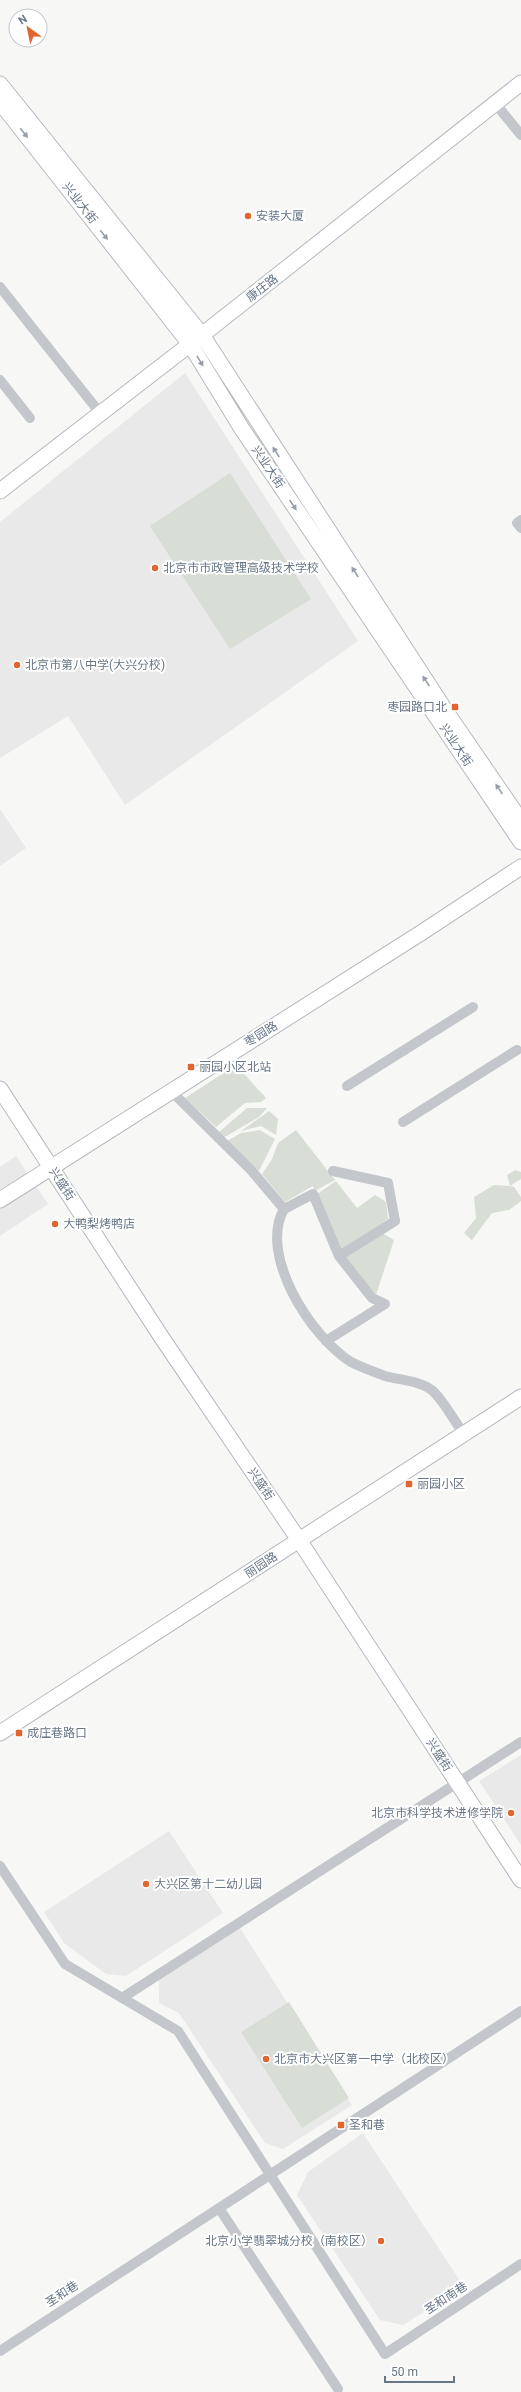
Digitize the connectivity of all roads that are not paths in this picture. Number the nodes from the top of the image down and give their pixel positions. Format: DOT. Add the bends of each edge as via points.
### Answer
graph roads {
  1 [pos="521,83"];
  2 [pos="0,84"];
  3 [pos="0,102"];
  4 [pos="495,103"];
  5 [pos="521,135"];
  6 [pos="0,287"];
  7 [pos="196,340"];
  8 [pos="2,387"];
  9 [pos="100,413"];
  10 [pos="30,418"];
  11 [pos="0,491"];
  12 [pos="521,520"];
  13 [pos="521,528"];
  14 [pos="521,821"];
  15 [pos="521,842"];
  16 [pos="521,867"];
  17 [pos="473,1008"];
  18 [pos="517,1050"];
  19 [pos="348,1086"];
  20 [pos="0,1089"];
  21 [pos="171,1091"];
  22 [pos="403,1122"];
  23 [pos="51,1168"];
  24 [pos="333,1171"];
  25 [pos="0,1200"];
  26 [pos="284,1209"];
  27 [pos="339,1256"];
  28 [pos="326,1341"];
  29 [pos="521,1398"];
  30 [pos="464,1434"];
  31 [pos="299,1540"];
  32 [pos="0,1733"];
  33 [pos="521,1742"];
  34 [pos="457,1782"];
  35 [pos="0,1866"];
  36 [pos="521,1880"];
  37 [pos="122,1998"];
  38 [pos="521,2011"];
  39 [pos="272,2174"];
  40 [pos="219,2208"];
  41 [pos="521,2264"];
  42 [pos="0,2351"];
  43 [pos="338,2389"];
  1 -- 4 [label="street, 康庄路"];
  2 -- 7 [label="street, 兴业大街"];
  3 -- 7 [label="street, 兴业大街, one-way"];
  4 -- 5 [label="street"];
  4 -- 7 [label="street, 康庄路"];
  6 -- 9 [label="street"];
  7 -- 9 [label="street, 康庄路"];
  14 -- 7 [label="street, 兴业大街, one-way"];
  7 -- 15 [label="street, 兴业大街, one-way" via="242,429"];
  8 -- 10 [label="street"];
  9 -- 11 [label="street, 康庄路"];
  12 -- 13 [label="street" via="517,523"];
  16 -- 21 [label="street, 枣园路"];
  17 -- 19 [label="street"];
  18 -- 22 [label="street"];
  20 -- 23 [label="street, 兴盛街"];
  21 -- 23 [label="street, 枣园路"];
  21 -- 26 [label="street" via="251,1170"];
  23 -- 25 [label="street, 枣园路"];
  23 -- 31 [label="street, 兴盛街"];
  24 -- 27 [label="street" via="388,1183 395,1221"];
  26 -- 27 [label="street" via="313,1194"];
  26 -- 28 [label="street" via="278,1220 278,1242 285,1278 303,1314"];
  27 -- 28 [label="street" via="372,1298 385,1304"];
  28 -- 30 [label="street" via="351,1362 384,1376 433,1391"];
  29 -- 30 [label="street, 丽园路"];
  30 -- 31 [label="street, 丽园路"];
  31 -- 32 [label="street, 丽园路"];
  31 -- 34 [label="street, 兴盛街"];
  33 -- 34 [label="street"];
  34 -- 36 [label="street, 兴盛街"];
  34 -- 37 [label="street"];
  35 -- 37 [label="street" via="65,1964"];
  37 -- 39 [label="street" via="178,2031"];
  38 -- 39 [label="street, 圣和巷"];
  39 -- 40 [label="street, 圣和巷"];
  39 -- 41 [label="street, 圣和南巷" via="385,2354"];
  40 -- 42 [label="street, 圣和巷"];
  40 -- 43 [label="street"];
}
